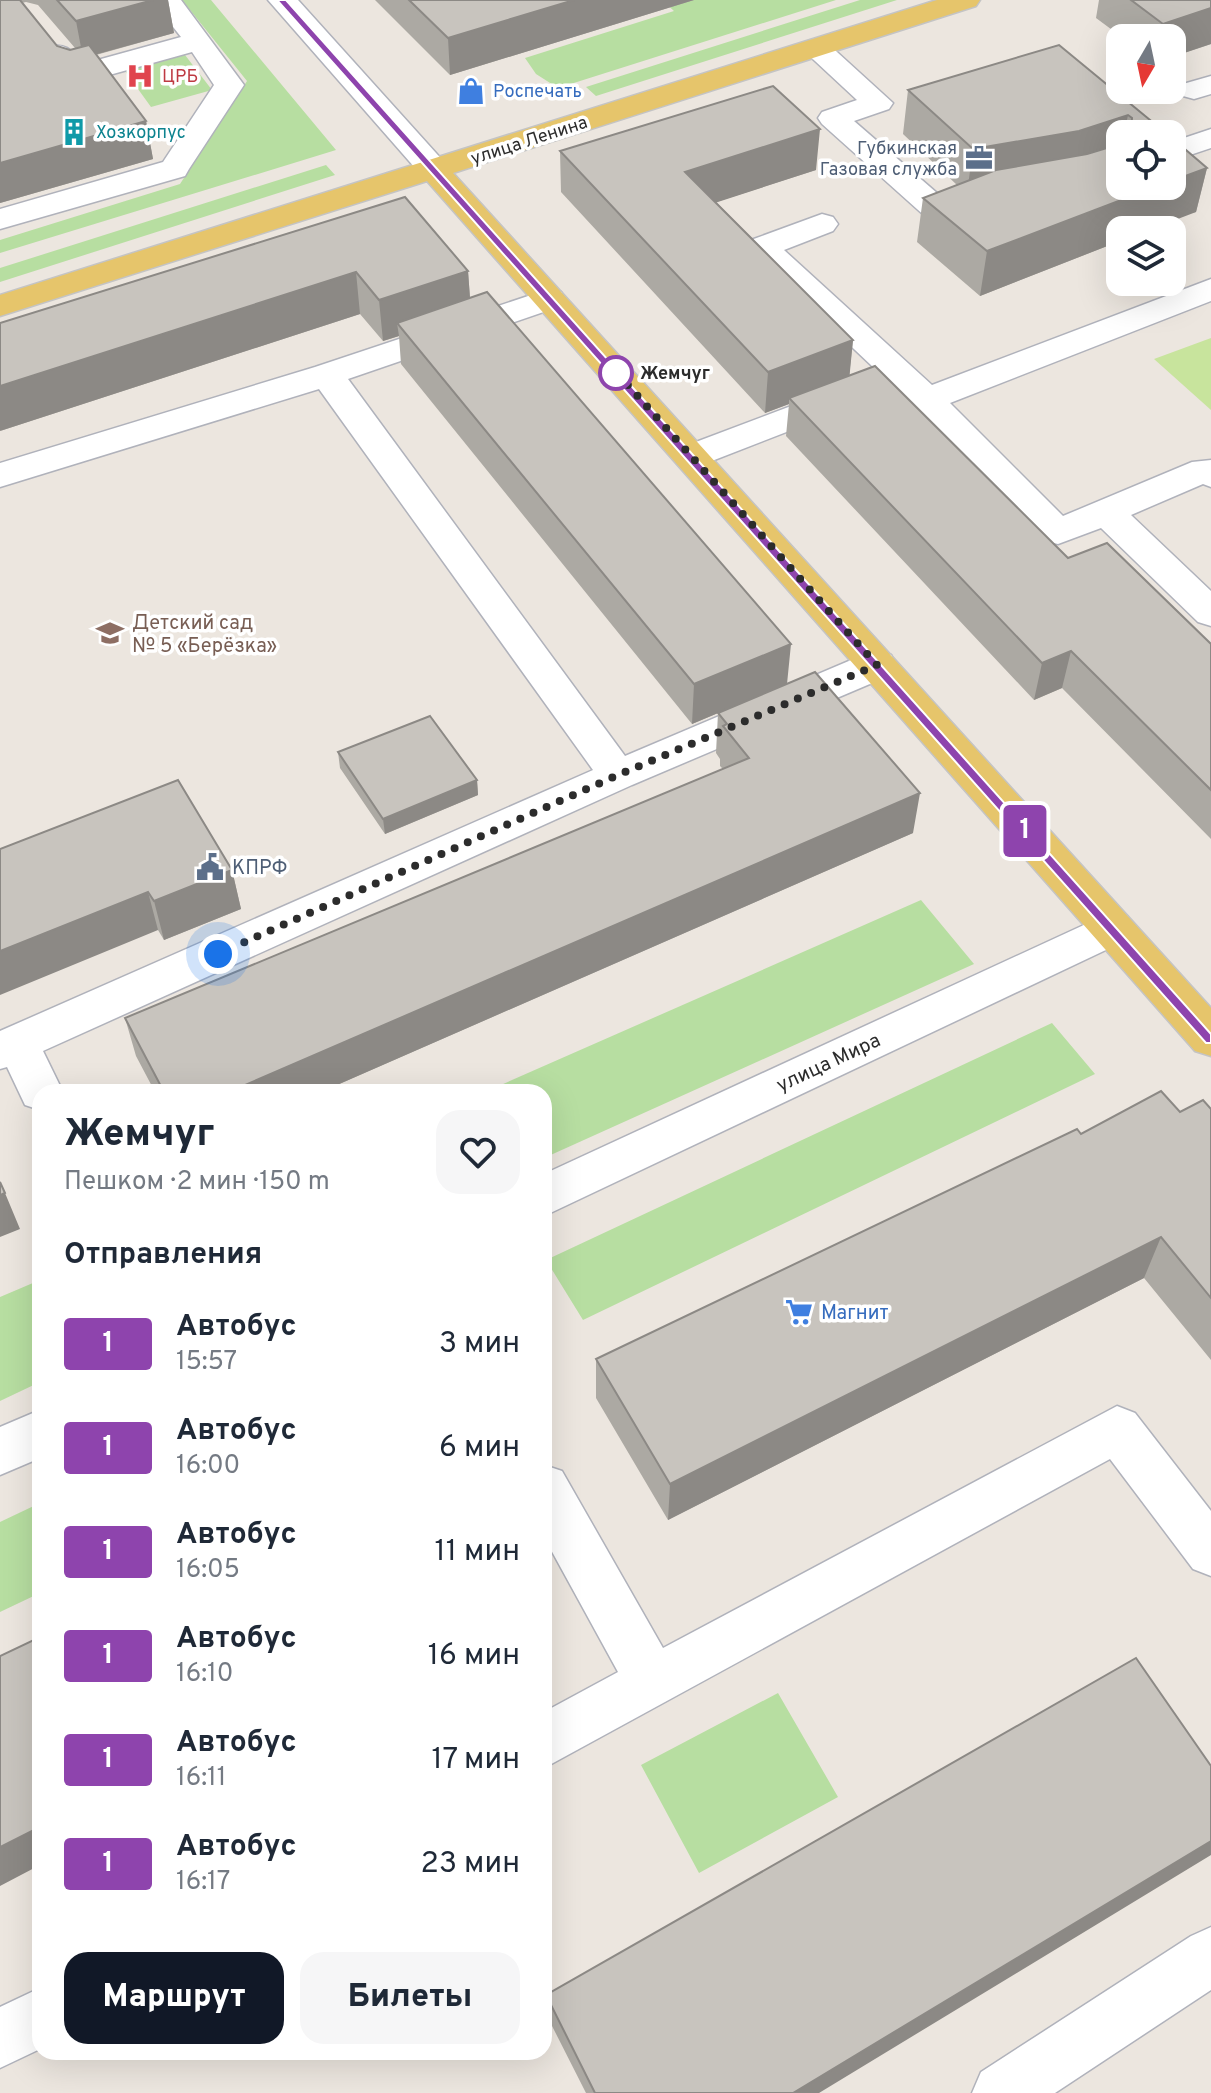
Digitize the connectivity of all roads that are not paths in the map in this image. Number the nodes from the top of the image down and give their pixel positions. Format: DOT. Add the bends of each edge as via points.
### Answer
graph roads {
  1 [pos="166,0"];
  2 [pos="282,0"];
  3 [pos="966,0"];
  4 [pos="37,26"];
  5 [pos="199,41"];
  6 [pos="816,48"];
  7 [pos="1211,138"];
  8 [pos="1186,147"];
  9 [pos="434,170"];
  10 [pos="1000,200"];
  11 [pos="0,219"];
  12 [pos="822,224"];
  13 [pos="1211,289"];
  14 [pos="549,299"];
  15 [pos="0,306"];
  16 [pos="327,375"];
  17 [pos="914,388"];
  18 [pos="692,456"];
  19 [pos="1209,471"];
  20 [pos="0,475"];
  21 [pos="1107,513"];
  22 [pos="1211,613"];
  23 [pos="877,665"];
  24 [pos="618,775"];
  25 [pos="1112,928"];
  26 [pos="1211,1038"];
  27 [pos="9,1047"];
  28 [pos="35,1084"];
  29 [pos="552,1192"];
  30 [pos="32,1437"];
  31 [pos="0,1452"];
  32 [pos="552,1502"];
  33 [pos="1211,1552"];
  34 [pos="652,1681"];
  35 [pos="552,1737"];
  36 [pos="1211,1956"];
  37 [pos="32,2021"];
  38 [pos="0,2039"];
  39 [pos="1002,2093"];
  1 -- 5 [label="street"];
  2 -- 9 [label="street"];
  3 -- 6 [label="main road, улица Ленина"];
  4 -- 5 [label="street" via="77,75"];
  5 -- 11 [label="street" via="229,85 174,169"];
  6 -- 9 [label="main road, улица Ленина"];
  6 -- 10 [label="street" via="878,103 833,118 938,211"];
  7 -- 8 [label="street"];
  9 -- 14 [label="main road"];
  9 -- 15 [label="main road, улица Ленина"];
  12 -- 17 [label="street" via="762,247"];
  13 -- 17 [label="street"];
  14 -- 16 [label="street"];
  14 -- 18 [label="main road"];
  16 -- 20 [label="street"];
  16 -- 24 [label="street"];
  17 -- 18 [label="street"];
  17 -- 21 [label="street" via="1058,532"];
  18 -- 23 [label="main road"];
  19 -- 21 [label="street"];
  21 -- 22 [label="street"];
  23 -- 24 [label="street"];
  23 -- 25 [label="main road"];
  24 -- 27 [label="street"];
  25 -- 26 [label="main road"];
  25 -- 29 [label="street, улица Мира"];
  27 -- 28 [label="street"];
  30 -- 31 [label="street"];
  32 -- 34 [label="street"];
  33 -- 34 [label="street" via="1117,1429"];
  34 -- 35 [label="street"];
  36 -- 39 [label="street"];
  37 -- 38 [label="street"];
}
